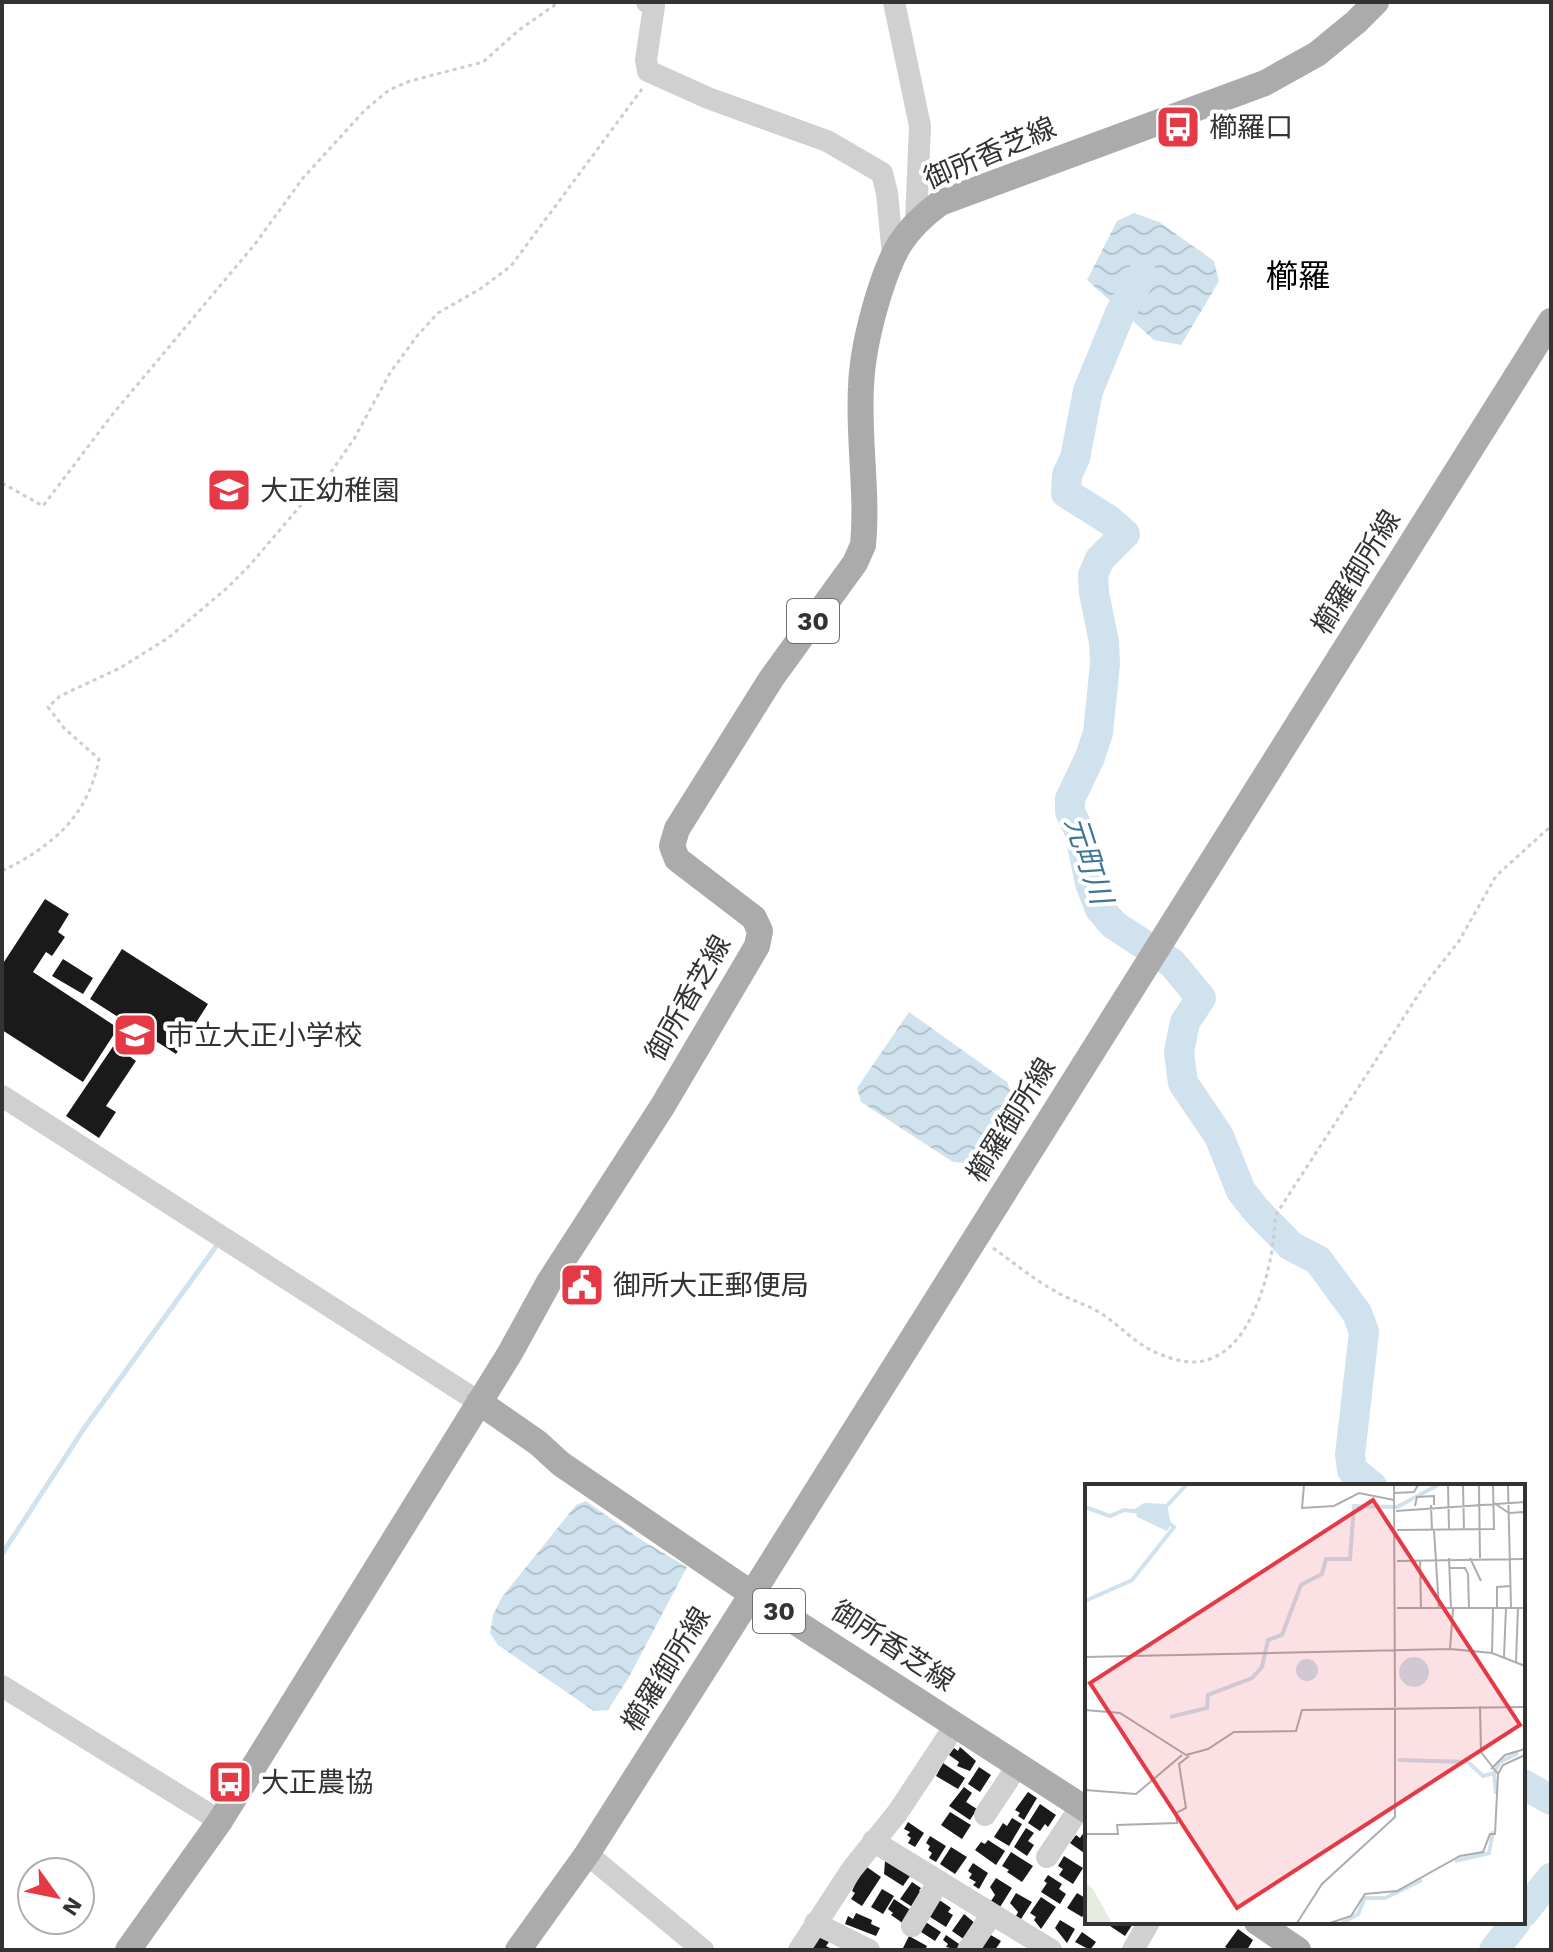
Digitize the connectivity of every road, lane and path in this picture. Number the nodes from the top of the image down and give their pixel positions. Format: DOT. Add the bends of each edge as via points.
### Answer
graph roads {
  1 [pos="559,2"];
  2 [pos="647,2"];
  3 [pos="894,2"];
  4 [pos="1376,2"];
  5 [pos="648,71"];
  6 [pos="916,221"];
  7 [pos="893,256"];
  8 [pos="1551,321"];
  9 [pos="2,483"];
  10 [pos="1551,826"];
  11 [pos="2,871"];
  12 [pos="2,1096"];
  13 [pos="976,1236"];
  14 [pos="479,1402"];
  15 [pos="752,1594"];
  16 [pos="2,1686"];
  17 [pos="956,1724"];
  18 [pos="1018,1765"];
  19 [pos="1084,1808"];
  20 [pos="985,1815"];
  21 [pos="220,1821"];
  22 [pos="873,1841"];
  23 [pos="587,1854"];
  24 [pos="1047,1857"];
  25 [pos="939,1881"];
  26 [pos="992,1914"];
  27 [pos="815,1923"];
  28 [pos="1148,1924"];
  29 [pos="1260,1924"];
  30 [pos="912,1926"];
  31 [pos="128,1950"];
  32 [pos="518,1950"];
  33 [pos="703,1950"];
  34 [pos="799,1950"];
  35 [pos="869,1950"];
  36 [pos="968,1950"];
  37 [pos="1051,1950"];
  38 [pos="1133,1950"];
  39 [pos="1298,1950"];
  1 -- 9 [label="path" via="483,62 410,81 365,110 303,178 43,506"];
  2 -- 5 [label="street" via="654,6"];
  3 -- 6 [label="street" via="920,126"];
  4 -- 6 [label="main road, 御所香芝線 / 30" via="1317,54 1265,83 967,192"];
  5 -- 7 [label="street" via="827,141 882,173"];
  5 -- 11 [label="path" via="645,85 606,141 511,266 438,313 417,336 322,485 250,565 168,638 48,707 99,759 94,784 71,823 29,858"];
  6 -- 7 [label="main road, 御所香芝線 / 30"];
  7 -- 14 [label="main road, 御所香芝線 / 30" via="867,331 860,390 863,545 744,719 677,829 672,846 677,859 754,918 760,931 757,946"];
  8 -- 13 [label="main road, 櫛羅御所線"];
  10 -- 13 [label="path" via="1496,876 1459,941 1426,983 1275,1216 1274,1241 1252,1317 1213,1359 1181,1361 1146,1349"];
  12 -- 14 [label="street"];
  13 -- 15 [label="main road, 櫛羅御所線"];
  14 -- 15 [label="main road, 御所香芝線 / 30"];
  14 -- 21 [label="main road"];
  15 -- 17 [label="main road, 御所香芝線 / 30"];
  15 -- 23 [label="main road, 櫛羅御所線"];
  16 -- 21 [label="street"];
  17 -- 18 [label="main road, 御所香芝線 / 30"];
  17 -- 22 [label="street"];
  18 -- 19 [label="main road, 御所香芝線 / 30"];
  18 -- 20 [label="street"];
  19 -- 24 [label="street"];
  21 -- 31 [label="main road"];
  22 -- 25 [label="street"];
  22 -- 27 [label="street"];
  23 -- 32 [label="main road, 櫛羅御所線"];
  23 -- 33 [label="street"];
  25 -- 26 [label="street"];
  25 -- 30 [label="street"];
  26 -- 36 [label="street"];
  26 -- 37 [label="street"];
  27 -- 34 [label="street"];
  27 -- 35 [label="street"];
  28 -- 38 [label="street"];
  29 -- 39 [label="main road"];
}
